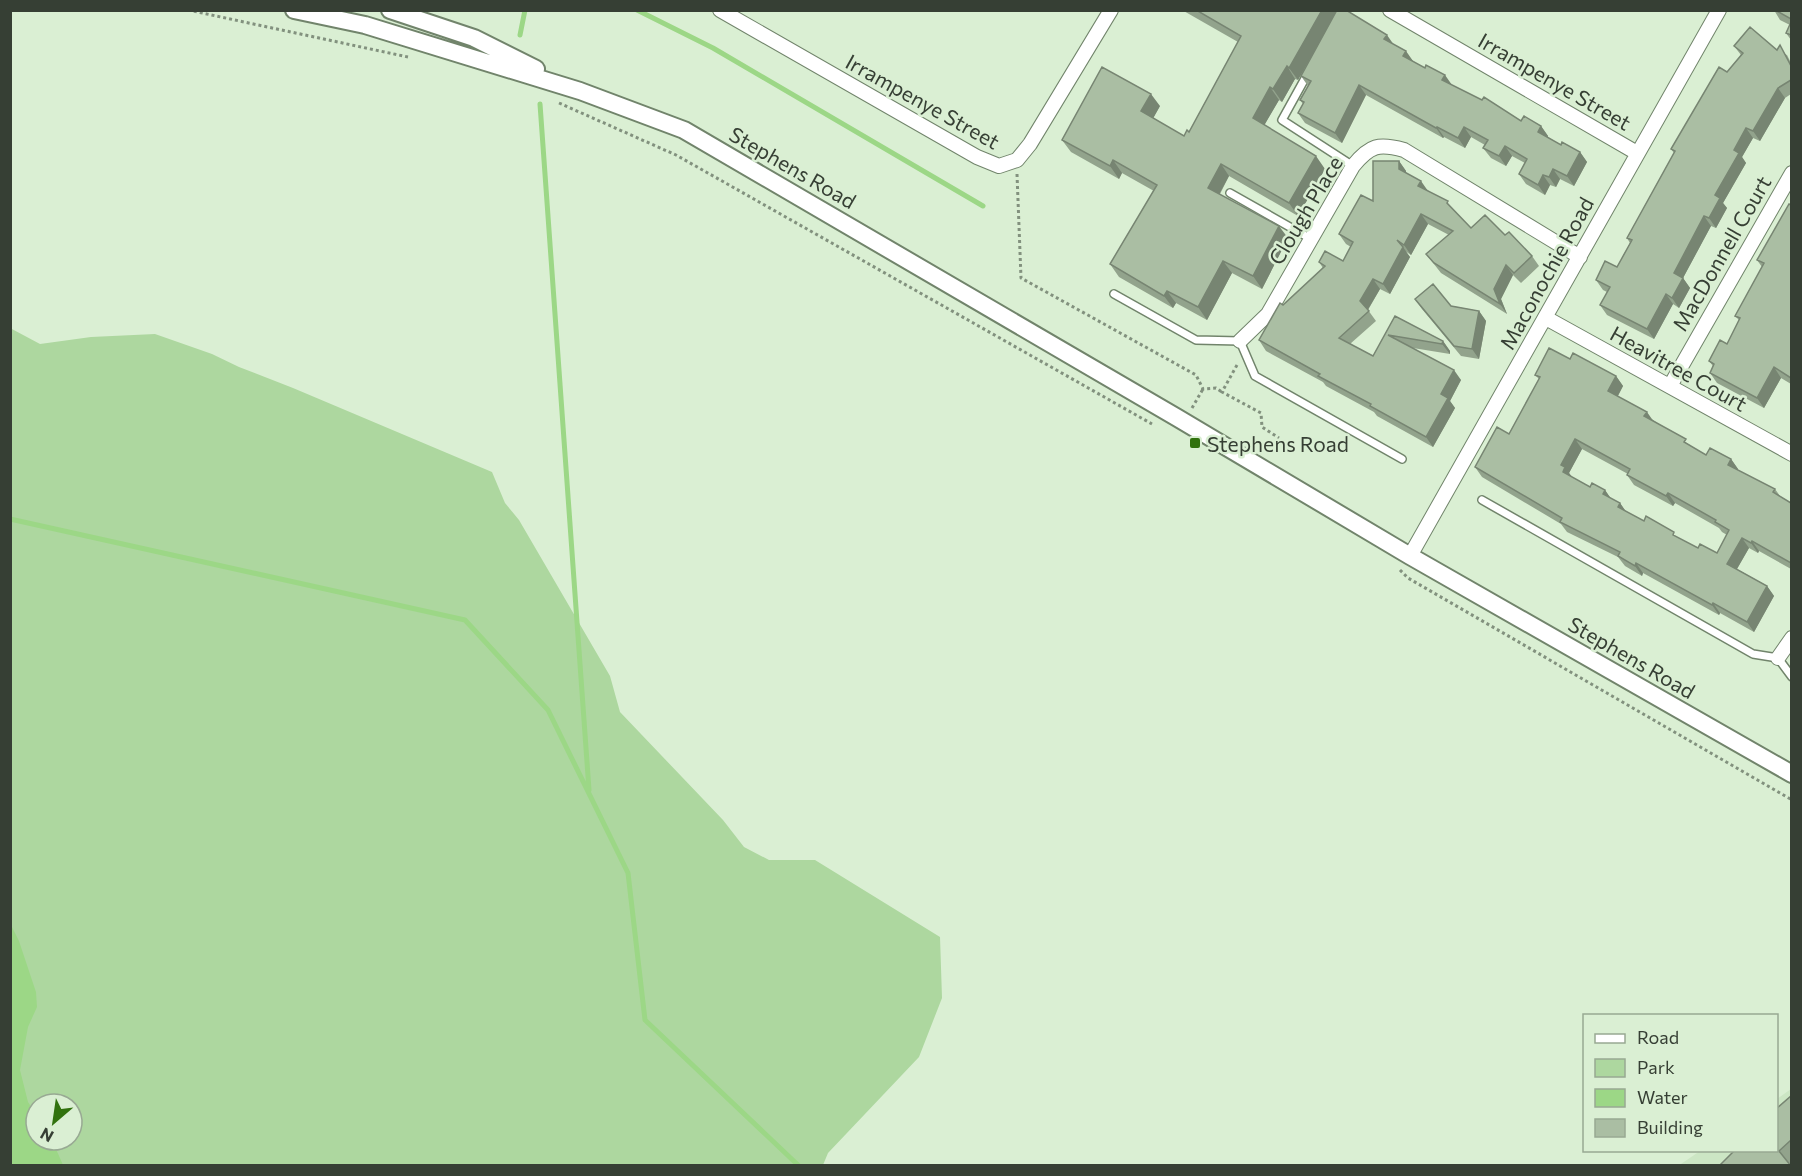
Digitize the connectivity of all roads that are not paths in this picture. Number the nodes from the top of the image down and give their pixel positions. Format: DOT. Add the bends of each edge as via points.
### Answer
graph roads {
  1 [pos="294,10"];
  2 [pos="390,10"];
  3 [pos="720,10"];
  4 [pos="1111,10"];
  5 [pos="1390,10"];
  6 [pos="1719,10"];
  7 [pos="1311,69"];
  8 [pos="580,91"];
  9 [pos="1637,153"];
  10 [pos="1353,166"];
  11 [pos="1791,173"];
  12 [pos="1230,193"];
  13 [pos="1311,239"];
  14 [pos="1580,257"];
  15 [pos="1114,294"];
  16 [pos="1546,318"];
  17 [pos="1240,341"];
  18 [pos="1670,386"];
  19 [pos="1791,454"];
  20 [pos="1402,459"];
  21 [pos="1482,500"];
  22 [pos="1410,556"];
  23 [pos="1791,638"];
  24 [pos="1778,658"];
  25 [pos="1791,677"];
  26 [pos="1791,774"];
  1 -- 8 [label="street, Stephens Road" via="365,25"];
  2 -- 8 [label="street" via="474,38"];
  3 -- 4 [label="street, Irrampenye Street" via="999,166 1017,160 1030,144"];
  5 -- 9 [label="street, Irrampenye Street"];
  6 -- 9 [label="street, Maconochie Road"];
  7 -- 10 [label="lane" via="1282,120"];
  8 -- 22 [label="street, Stephens Road" via="684,130"];
  9 -- 14 [label="street, Maconochie Road"];
  10 -- 13 [label="street, Clough Place"];
  10 -- 14 [label="street, Clough Place" via="1364,152 1374,147 1404,150"];
  11 -- 18 [label="street, MacDonnell Court"];
  12 -- 13 [label="lane"];
  13 -- 17 [label="street, Clough Place" via="1268,314"];
  14 -- 16 [label="street, Maconochie Road"];
  15 -- 17 [label="lane" via="1196,340"];
  16 -- 18 [label="street, Heavitree Court"];
  16 -- 22 [label="street, Maconochie Road"];
  17 -- 20 [label="lane" via="1256,376"];
  18 -- 19 [label="street, Heavitree Court"];
  21 -- 24 [label="lane" via="1753,654"];
  22 -- 26 [label="street, Stephens Road"];
  23 -- 24 [label="street"];
  24 -- 25 [label="lane"];
}
